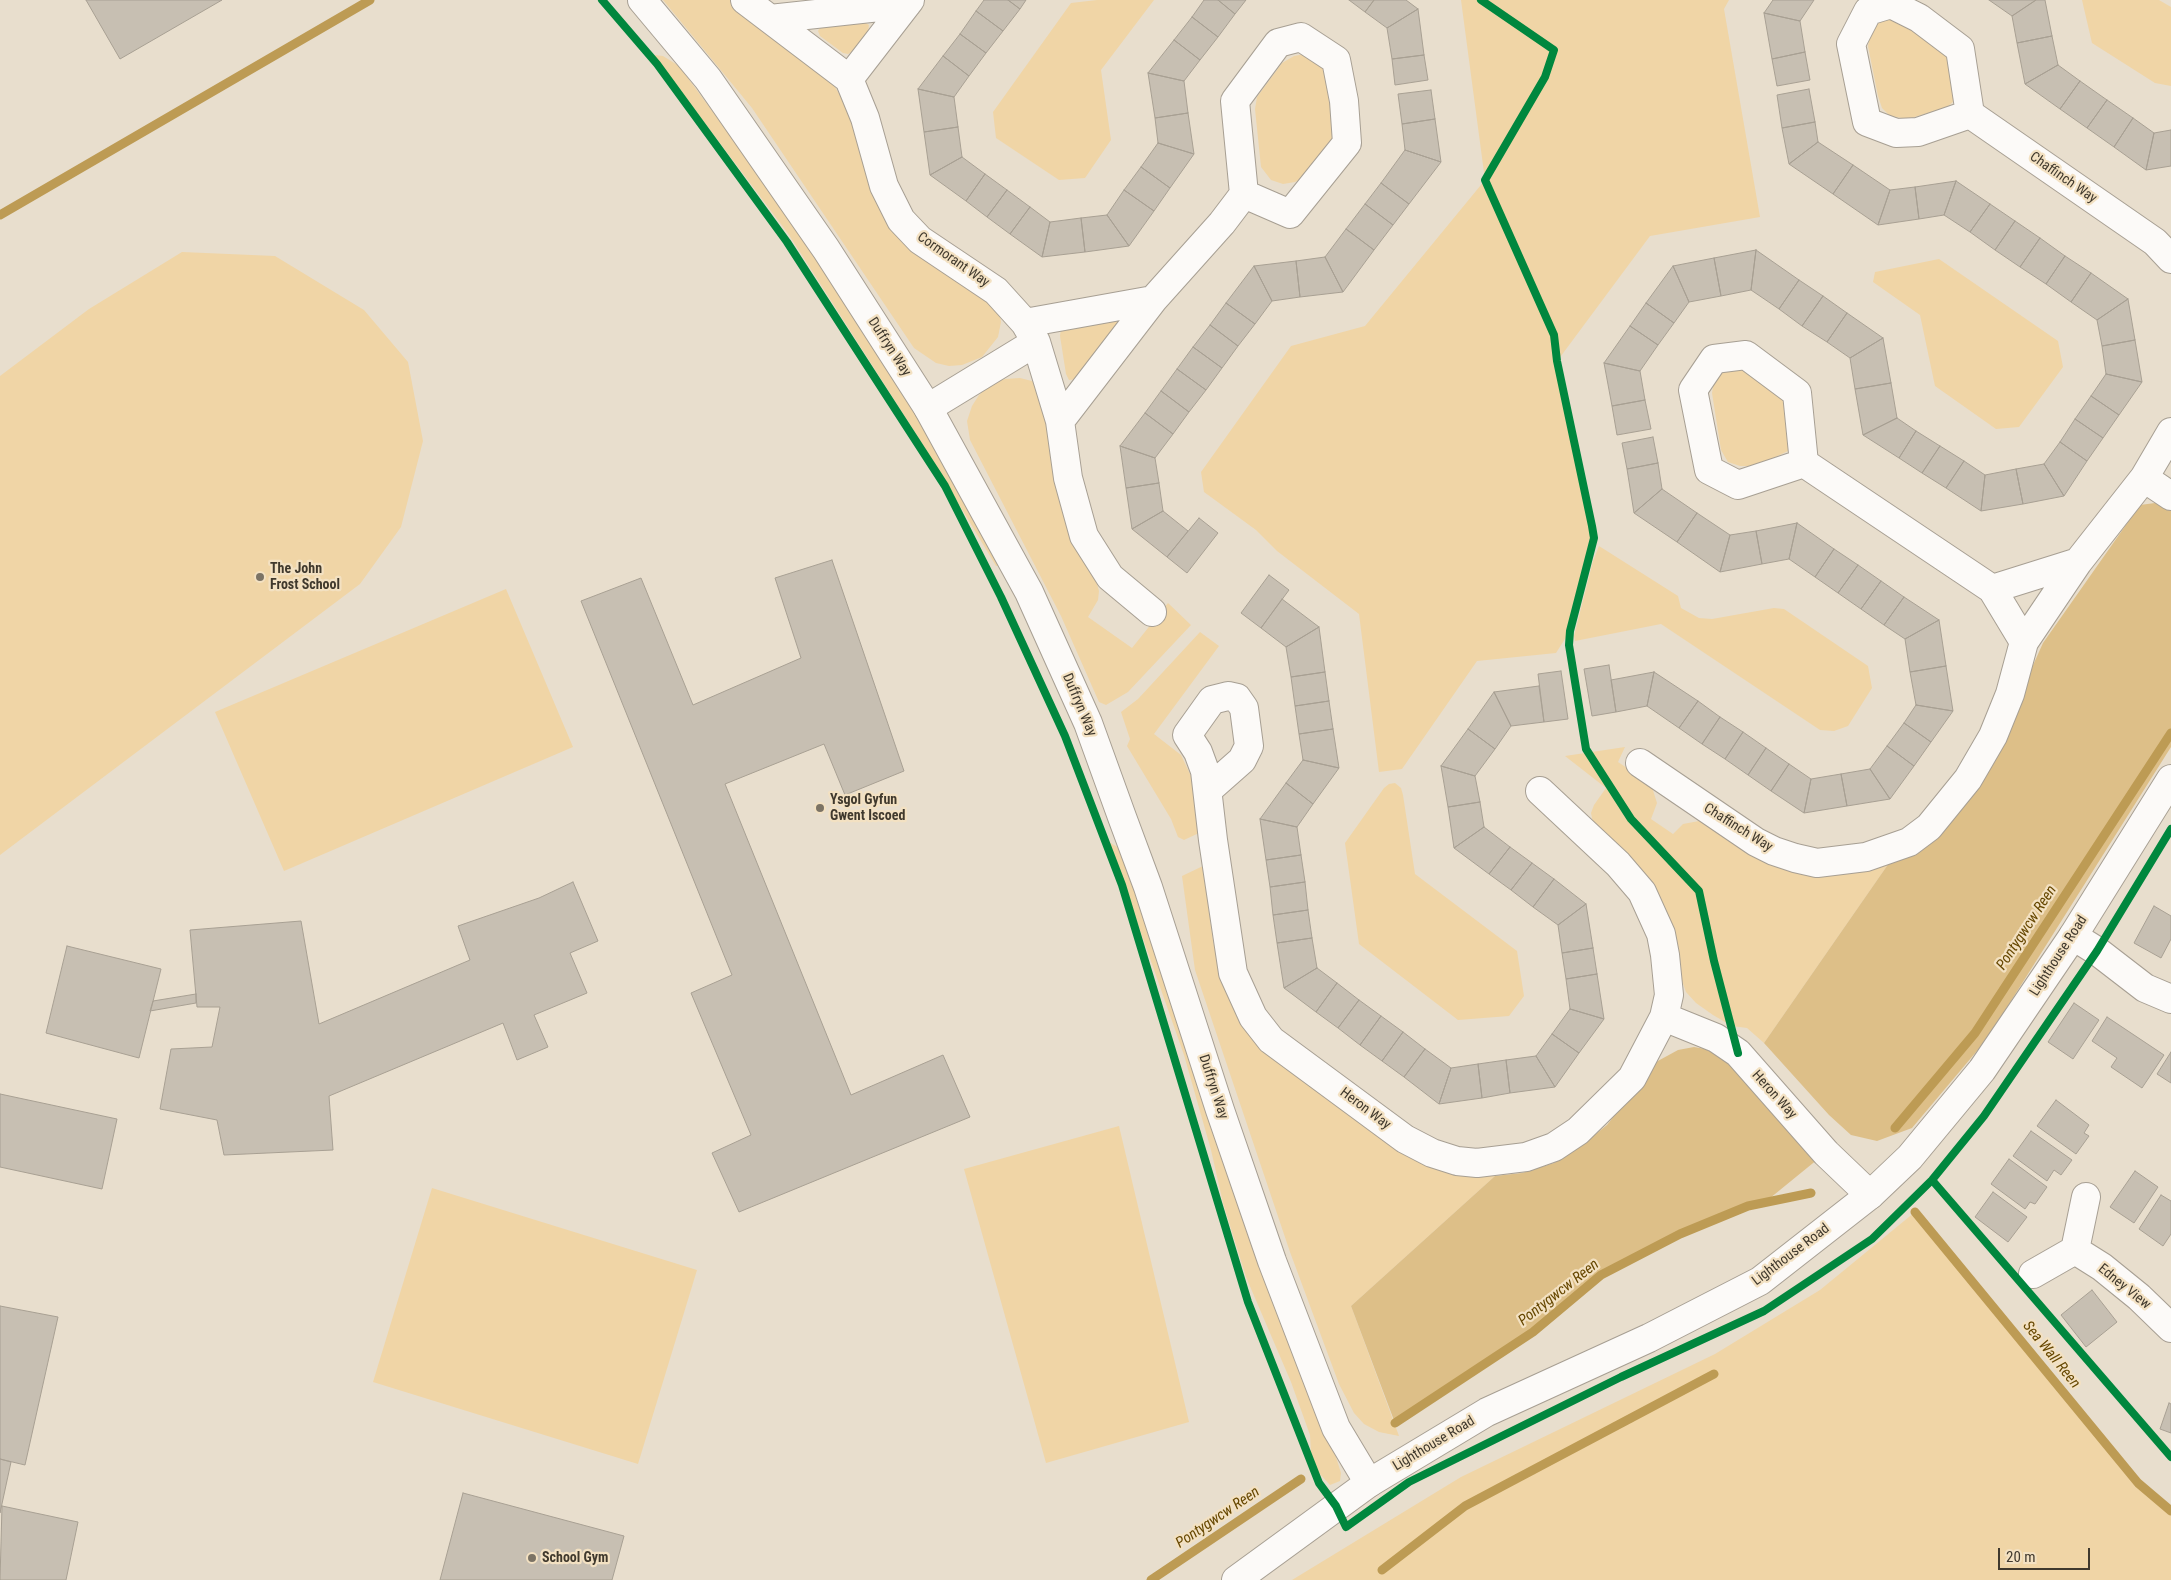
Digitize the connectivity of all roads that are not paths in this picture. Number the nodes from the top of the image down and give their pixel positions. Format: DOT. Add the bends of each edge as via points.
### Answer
graph roads {
  1 [pos="642,0"];
  2 [pos="746,0"];
  3 [pos="908,2"];
  4 [pos="770,19"];
  5 [pos="849,79"];
  6 [pos="1970,114"];
  7 [pos="1244,194"];
  8 [pos="2166,247"];
  9 [pos="1153,300"];
  10 [pos="1030,332"];
  11 [pos="928,408"];
  12 [pos="1060,421"];
  13 [pos="2171,432"];
  14 [pos="1804,463"];
  15 [pos="2144,478"];
  16 [pos="2171,496"];
  17 [pos="2078,562"];
  18 [pos="1992,589"];
  19 [pos="1152,612"];
  20 [pos="2024,642"];
  21 [pos="1640,763"];
  22 [pos="2171,779"];
  23 [pos="1208,790"];
  24 [pos="1540,791"];
  25 [pos="2073,936"];
  26 [pos="2171,999"];
  27 [pos="1664,1017"];
  28 [pos="1870,1195"];
  29 [pos="2086,1197"];
  30 [pos="2075,1250"];
  31 [pos="2033,1274"];
  32 [pos="2171,1328"];
  33 [pos="1368,1483"];
  34 [pos="1236,1580"];
  1 -- 11 [label="street, Duffryn Way" via="708,78 826,249"];
  2 -- 4 [label="street"];
  3 -- 4 [label="street"];
  3 -- 5 [label="street"];
  4 -- 5 [label="street"];
  5 -- 10 [label="street, Cormorant Way" via="865,118 884,186 901,220 920,240 996,291"];
  6 -- 6 [label="street" via="1960,49 1919,18 1892,4 1868,11 1851,44 1867,122 1896,133 1918,132"];
  6 -- 8 [label="street, Chaffinch Way"];
  7 -- 7 [label="street" via="1290,214 1347,143 1344,101 1336,60 1301,37 1278,42 1235,101"];
  7 -- 9 [label="street"];
  9 -- 10 [label="street"];
  9 -- 12 [label="street"];
  10 -- 11 [label="street"];
  10 -- 12 [label="street, Cormorant Way"];
  11 -- 33 [label="street, Duffryn Way" via="1028,592 1088,723 1148,887 1272,1261 1336,1428"];
  12 -- 19 [label="street, Cormorant Way" via="1068,478 1084,536 1110,577"];
  13 -- 15 [label="street, Chaffinch Way"];
  14 -- 14 [label="street" via="1738,485 1709,470 1693,390 1714,360 1746,355 1797,393"];
  14 -- 18 [label="street"];
  15 -- 16 [label="street"];
  15 -- 17 [label="street, Chaffinch Way"];
  17 -- 18 [label="street"];
  17 -- 20 [label="street, Chaffinch Way"];
  18 -- 20 [label="street"];
  20 -- 21 [label="street, Chaffinch Way" via="2010,694 1968,779 1930,827 1909,842 1887,851 1817,863 1774,851"];
  22 -- 25 [label="street, Lighthouse Road"];
  23 -- 27 [label="street, Heron Way" via="1212,840 1233,973 1253,1017 1271,1040 1405,1139 1432,1153 1477,1163 1526,1157 1554,1147 1578,1131 1632,1078"];
  24 -- 27 [label="street, Heron Way" via="1618,864 1642,892 1661,934 1665,955 1669,995"];
  25 -- 26 [label="street" via="2145,988"];
  25 -- 28 [label="street, Lighthouse Road" via="1982,1070 1910,1157"];
  27 -- 28 [label="street, Heron Way" via="1716,1038 1738,1053 1826,1153"];
  28 -- 33 [label="street, Lighthouse Road" via="1760,1281 1649,1338 1487,1412"];
  29 -- 30 [label="street"];
  30 -- 31 [label="street"];
  30 -- 32 [label="street, Edney View" via="2139,1296"];
  33 -- 34 [label="street, Lighthouse Road"];
}
